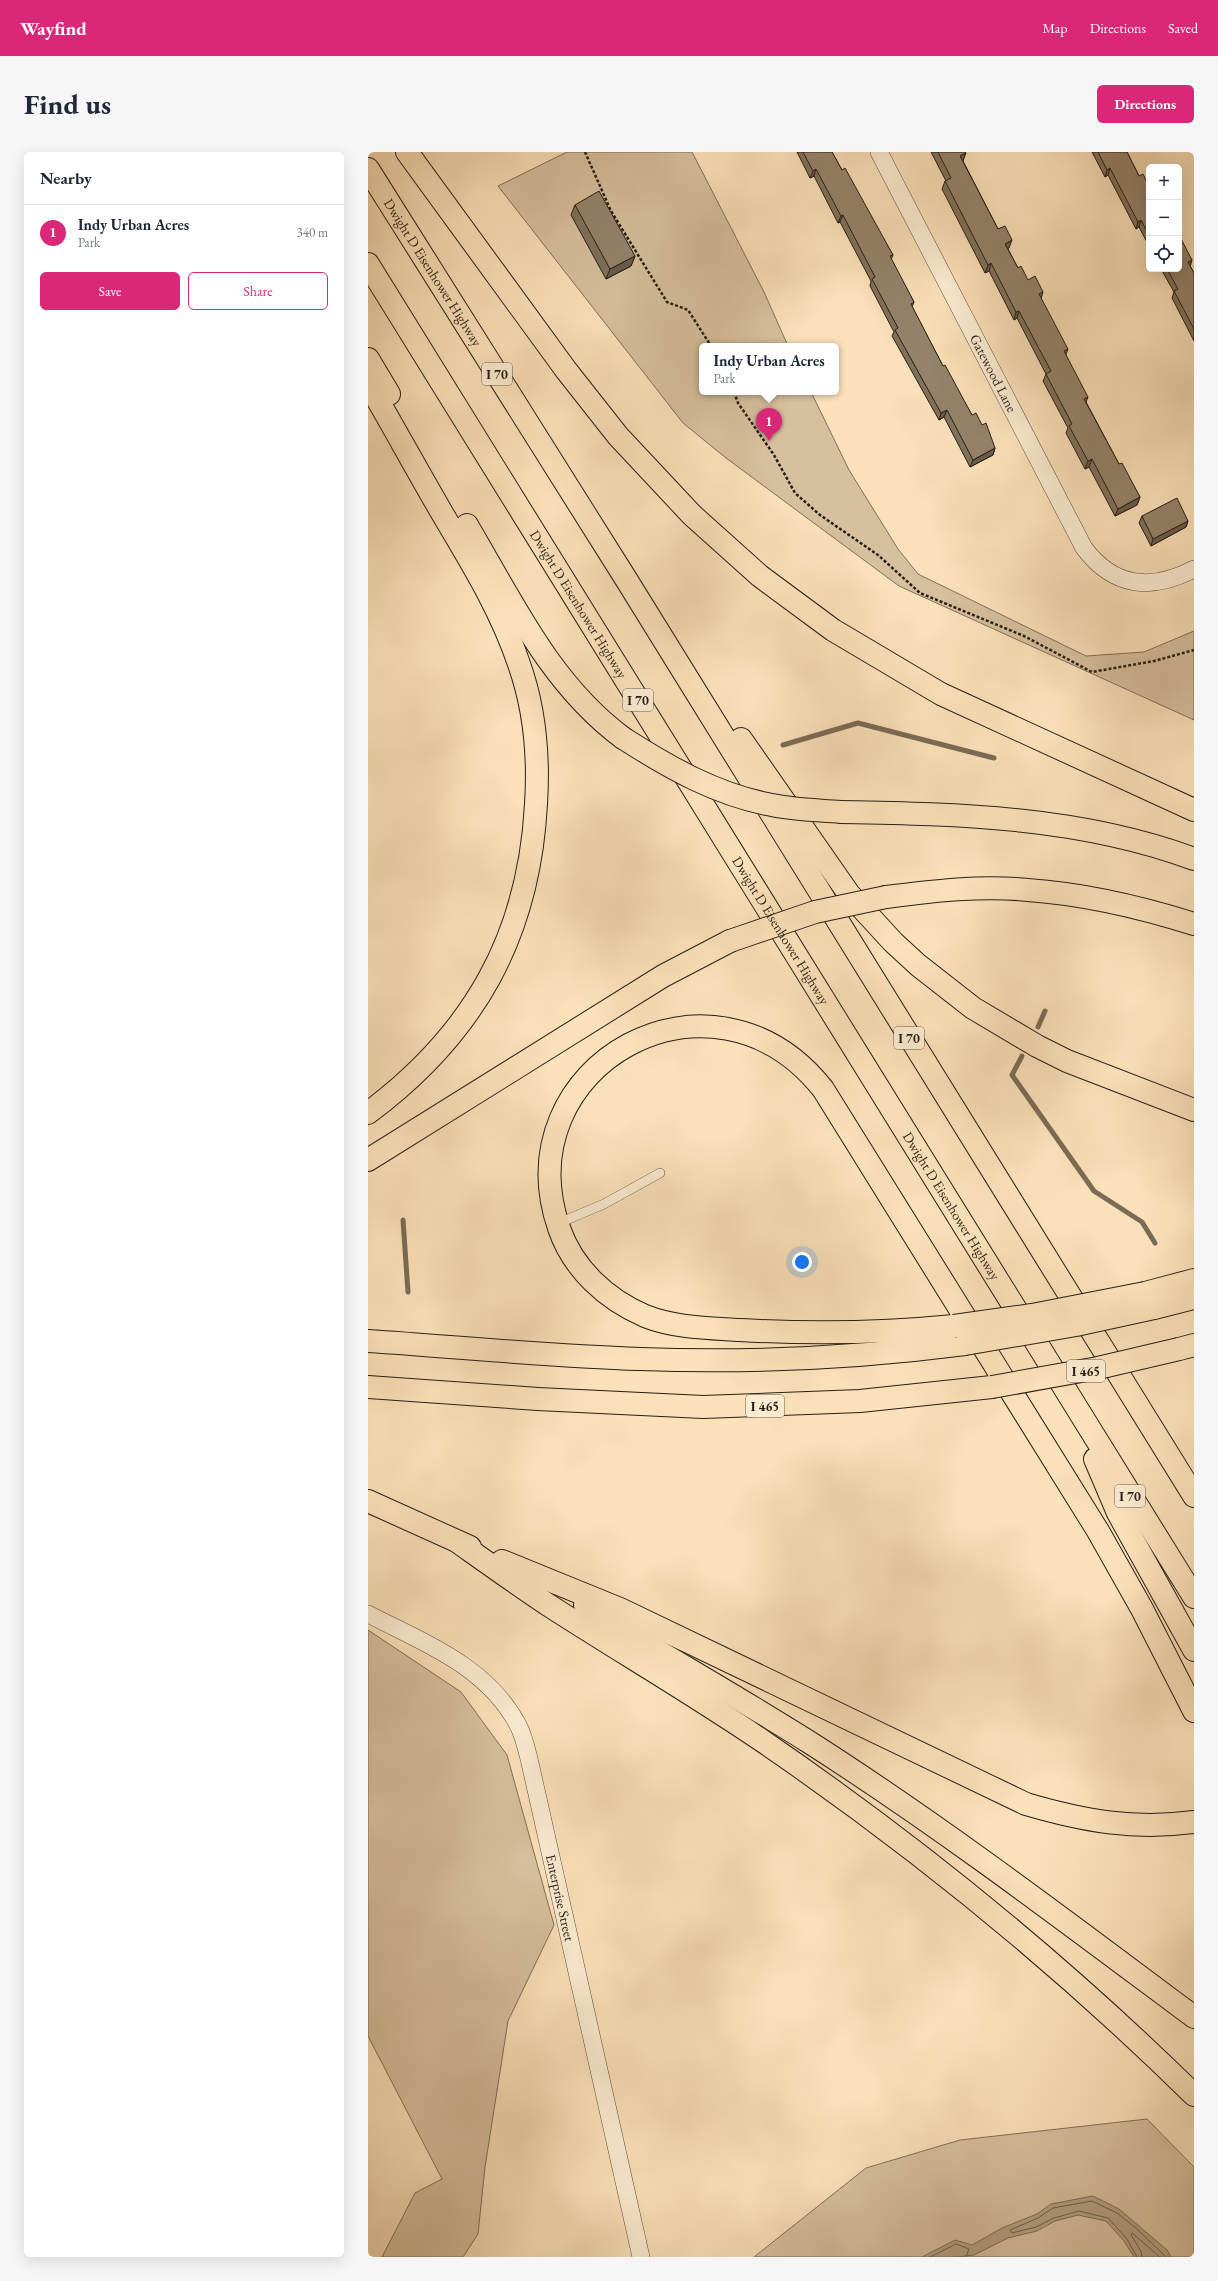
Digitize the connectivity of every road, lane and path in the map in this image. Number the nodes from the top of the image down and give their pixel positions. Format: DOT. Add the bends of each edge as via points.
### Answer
graph roads {
  1 [pos="407,152"];
  2 [pos="585,152"];
  3 [pos="879,152"];
  4 [pos="368,169"];
  5 [pos="368,264"];
  6 [pos="709,343"];
  7 [pos="368,359"];
  8 [pos="368,383"];
  9 [pos="735,395"];
  10 [pos="1194,569"];
  11 [pos="626,579"];
  12 [pos="1194,650"];
  13 [pos="1194,810"];
  14 [pos="1194,859"];
  15 [pos="1194,924"];
  16 [pos="1194,1110"];
  17 [pos="368,1113"];
  18 [pos="368,1160"];
  19 [pos="660,1173"];
  20 [pos="557,1224"];
  21 [pos="1194,1280"];
  22 [pos="1194,1298"];
  23 [pos="1149,1301"];
  24 [pos="368,1341"];
  25 [pos="1187,1347"];
  26 [pos="368,1387"];
  27 [pos="1067,1394"];
  28 [pos="1194,1496"];
  29 [pos="368,1500"];
  30 [pos="458,1542"];
  31 [pos="554,1583"];
  32 [pos="1194,1597"];
  33 [pos="368,1614"];
  34 [pos="1194,1650"];
  35 [pos="1194,1711"];
  36 [pos="1194,1822"];
  37 [pos="1194,2018"];
  38 [pos="1194,2095"];
  39 [pos="641,2257"];
  1 -- 13 [label="highway" via="566,370 618,436 692,515 760,576 833,630 935,691"];
  2 -- 6 [label="path" via="611,211 667,302 688,310"];
  3 -- 10 [label="street, Gatewood Lane" via="1084,548 1099,565 1125,580 1162,582"];
  4 -- 11 [label="highway, Dwight D Eisenhower Highway / I 70"];
  5 -- 27 [label="highway, Dwight D Eisenhower Highway / I 70"];
  7 -- 14 [label="highway, bridge" via="543,654 573,693 623,738 689,777 730,794 779,806 841,812 977,816 1054,824 1127,839"];
  8 -- 17 [label="highway" via="482,582 503,624 520,666 530,703 538,772 535,830 527,881 501,956 473,1006 438,1053"];
  9 -- 12 [label="path" via="795,493 820,515 878,555 920,593 1024,636 1092,672 1154,661"];
  11 -- 16 [label="highway" via="703,682 844,888 898,946 973,1008 1037,1046 1068,1061"];
  11 -- 28 [label="highway, Dwight D Eisenhower Highway / I 70"];
  15 -- 18 [label="highway, bridge" via="1117,902 1027,889 961,890 886,897 815,912 730,941 663,976"];
  19 -- 20 [label="lane" via="604,1204"];
  20 -- 23 [label="highway, bridge" via="577,1264 596,1285 632,1310 664,1322 717,1329 793,1333 866,1332 954,1326"];
  20 -- 35 [label="highway" via="549,1184 553,1145 562,1116 572,1098 586,1079 607,1059 653,1034 683,1026 699,1025 751,1034 797,1061 809,1071 823,1090 1098,1531"];
  21 -- 23 [label="highway"];
  22 -- 23 [label="highway"];
  23 -- 24 [label="highway, bridge" via="1076,1325 966,1344 873,1354 774,1360 638,1359"];
  25 -- 26 [label="highway, I 465, bridge" via="1098,1368 992,1387 860,1401 702,1407"];
  27 -- 32 [label="highway, Dwight D Eisenhower Highway / I 70"];
  27 -- 34 [label="highway" via="1118,1513"];
  29 -- 30 [label="highway"];
  30 -- 31 [label="highway"];
  30 -- 38 [label="highway" via="553,1608 623,1650 764,1742 900,1841 1016,1934"];
  31 -- 36 [label="highway" via="620,1610 1026,1804 1098,1822 1163,1826"];
  31 -- 37 [label="highway" via="612,1624 809,1742 882,1791 1032,1896"];
  33 -- 39 [label="street, Enterprise Street" via="427,1643 477,1674 498,1695 518,1725 530,1763"];
}
